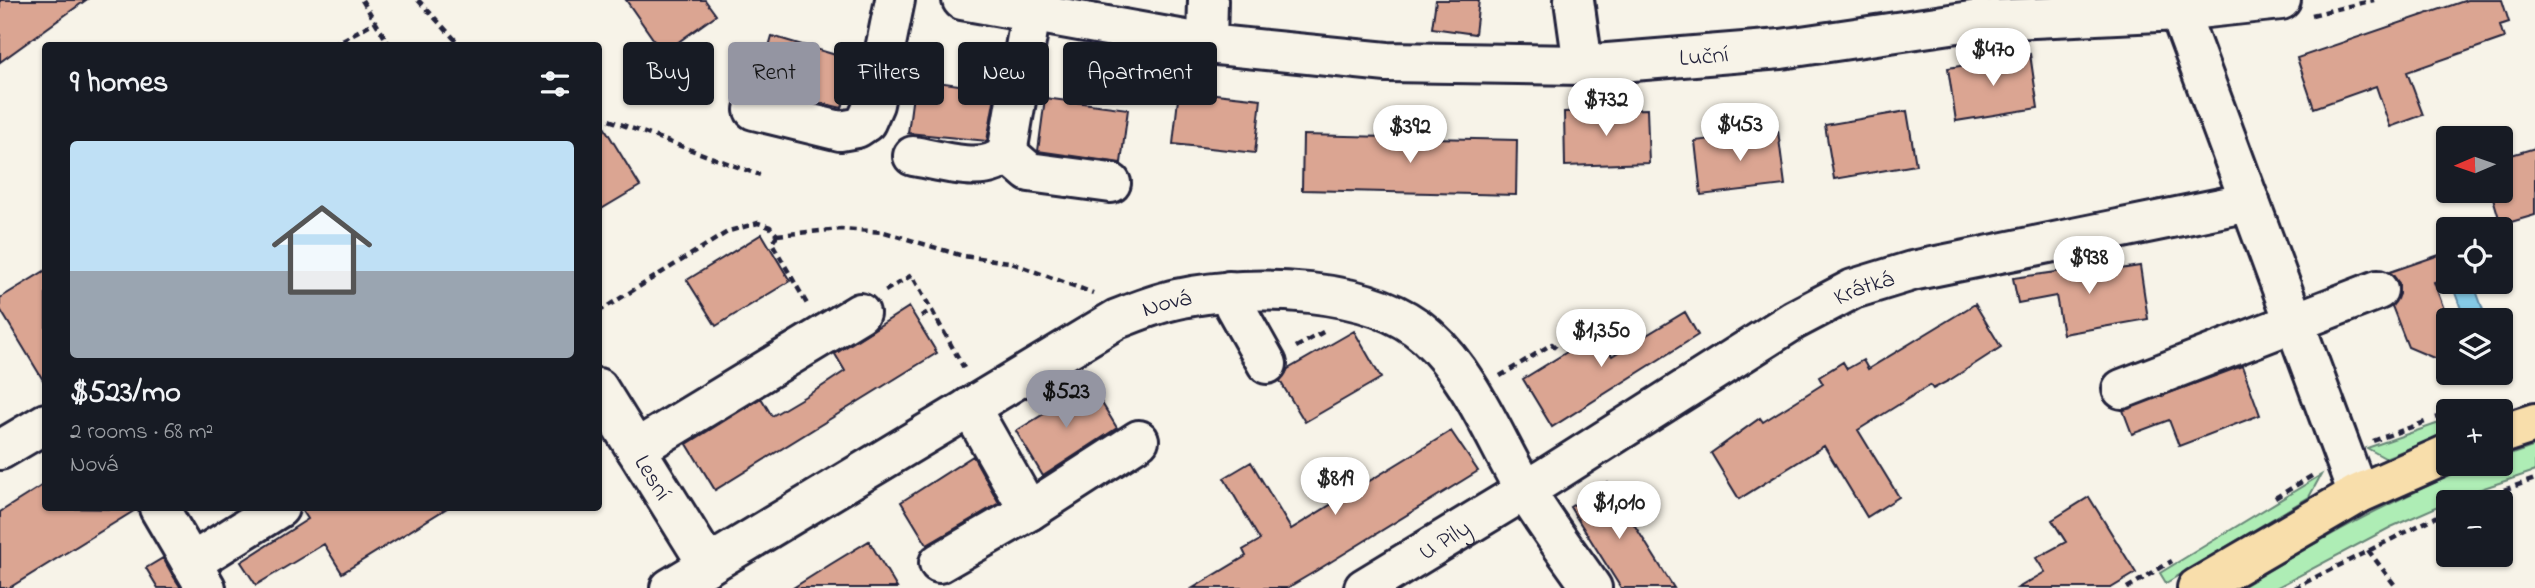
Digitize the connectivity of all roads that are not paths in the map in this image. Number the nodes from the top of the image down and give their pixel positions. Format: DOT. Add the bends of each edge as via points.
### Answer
graph roads {
  1 [pos="895,0"];
  2 [pos="1208,0"];
  3 [pos="1574,0"];
  4 [pos="974,1"];
  5 [pos="2290,8"];
  6 [pos="1969,10"];
  7 [pos="2179,11"];
  8 [pos="1031,13"];
  9 [pos="1196,42"];
  10 [pos="1207,42"];
  11 [pos="1217,45"];
  12 [pos="1583,65"];
  13 [pos="754,110"];
  14 [pos="1007,153"];
  15 [pos="913,156"];
  16 [pos="1111,183"];
  17 [pos="2250,202"];
  18 [pos="2378,290"];
  19 [pos="1229,291"];
  20 [pos="860,313"];
  21 [pos="2294,323"];
  22 [pos="1267,363"];
  23 [pos="2122,389"];
  24 [pos="602,394"];
  25 [pos="970,407"];
  26 [pos="2535,423"];
  27 [pos="42,425"];
  28 [pos="2513,430"];
  29 [pos="1139,440"];
  30 [pos="636,449"];
  31 [pos="0,450"];
  32 [pos="2436,459"];
  33 [pos="1525,490"];
  34 [pos="2358,494"];
  35 [pos="161,511"];
  36 [pos="275,511"];
  37 [pos="1030,511"];
  38 [pos="939,564"];
  39 [pos="708,565"];
  40 [pos="199,575"];
  41 [pos="670,588"];
  42 [pos="1363,588"];
  43 [pos="1592,588"];
  44 [pos="2197,588"];
  1 -- 13 [label="street" via="874,104 866,122 840,131"];
  2 -- 10 [label="street"];
  3 -- 12 [label="street"];
  4 -- 8 [label="street, Luční"];
  5 -- 7 [label="street, Luční"];
  6 -- 7 [label="street, Luční"];
  6 -- 12 [label="street, Luční" via="1781,50"];
  7 -- 17 [label="street"];
  8 -- 9 [label="street, Luční"];
  8 -- 14 [label="street"];
  11 -- 12 [label="street, Luční" via="1387,62"];
  14 -- 15 [label="street" via="990,165"];
  14 -- 16 [label="street" via="1029,172"];
  17 -- 21 [label="street"];
  17 -- 33 [label="street, Krátká" via="1912,271 1853,289 1794,320"];
  18 -- 21 [label="street"];
  19 -- 22 [label="street"];
  19 -- 25 [label="street, Nová" via="1153,305 1117,319"];
  19 -- 33 [label="street, Nová" via="1286,292 1354,302 1407,321 1450,359"];
  20 -- 30 [label="street"];
  21 -- 23 [label="street"];
  21 -- 34 [label="street"];
  24 -- 30 [label="street, Lesní"];
  25 -- 37 [label="street"];
  25 -- 39 [label="street, Nová"];
  26 -- 28 [label="main road"];
  27 -- 31 [label="street"];
  29 -- 37 [label="street"];
  30 -- 39 [label="street, Lesní"];
  32 -- 34 [label="main road"];
  33 -- 42 [label="street, U Pily"];
  33 -- 43 [label="street, Nová"];
  34 -- 44 [label="main road"];
  35 -- 40 [label="street"];
  36 -- 40 [label="street"];
  37 -- 38 [label="street"];
  39 -- 41 [label="street, Nová"];
}
